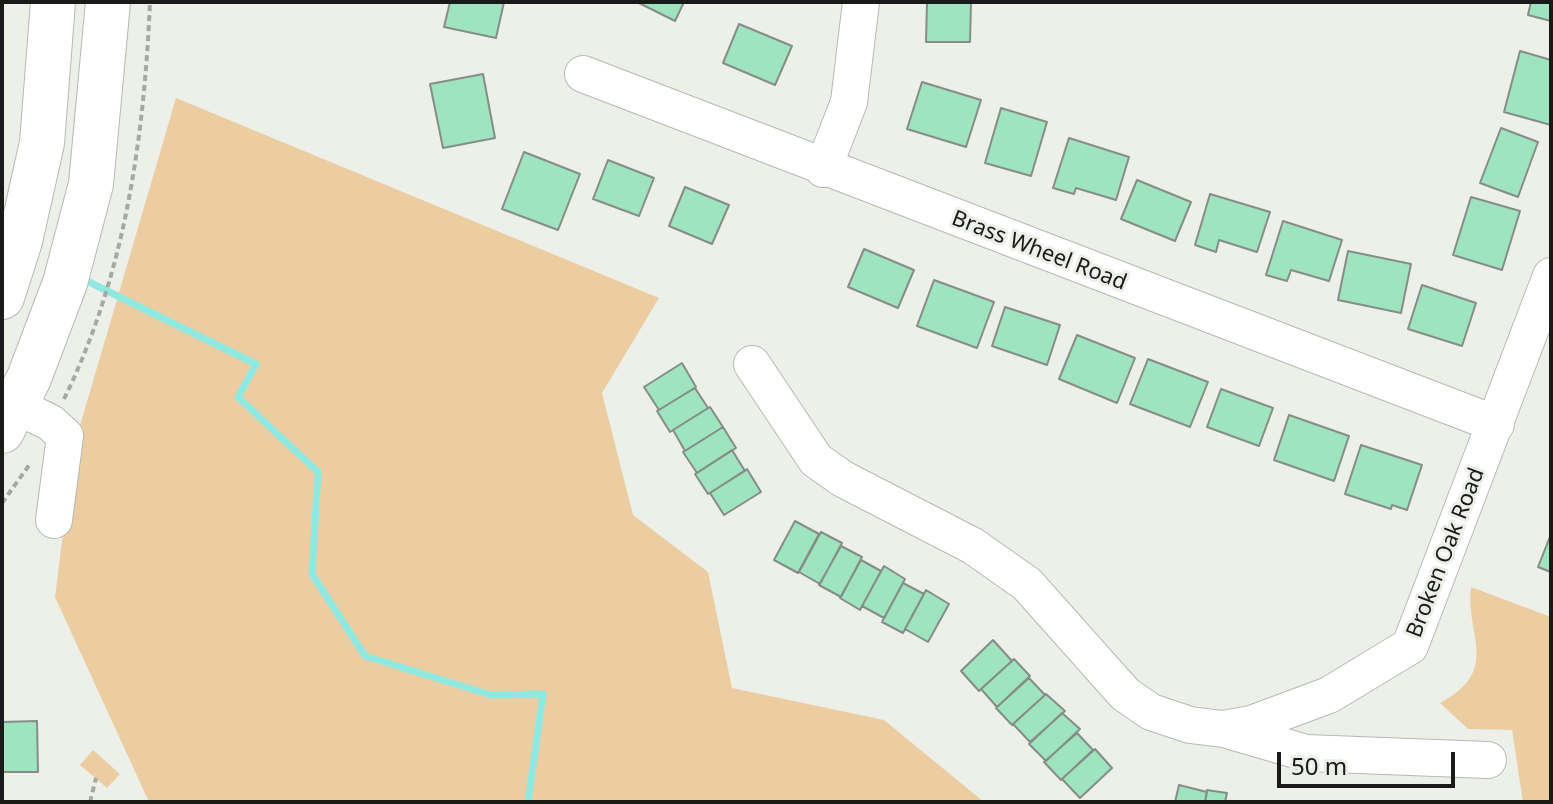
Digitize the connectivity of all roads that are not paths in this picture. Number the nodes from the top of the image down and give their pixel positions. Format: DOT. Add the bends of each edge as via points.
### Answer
graph roads {
  1 [pos="53,2"];
  2 [pos="108,2"];
  3 [pos="861,2"];
  4 [pos="583,74"];
  5 [pos="823,169"];
  6 [pos="12,267"];
  7 [pos="1551,276"];
  8 [pos="752,364"];
  9 [pos="9,418"];
  10 [pos="1496,424"];
  11 [pos="54,520"];
  12 [pos="1329,695"];
  13 [pos="1223,729"];
  14 [pos="1341,754"];
  15 [pos="1488,760"];
  1 -- 6 [label="main road" via="42,143"];
  2 -- 9 [label="main road" via="79,281"];
  3 -- 5 [label="street" via="849,102"];
  4 -- 5 [label="street, Brass Wheel Road"];
  5 -- 10 [label="street, Brass Wheel Road"];
  7 -- 10 [label="street, Broken Oak Road"];
  8 -- 13 [label="street, Broken Oak Road" via="816,460 973,546 1027,584 1125,694 1151,712"];
  9 -- 11 [label="street" via="51,423 65,436"];
  10 -- 12 [label="street, Broken Oak Road" via="1410,646"];
  12 -- 13 [label="street, Broken Oak Road"];
  12 -- 14 [label="street"];
  13 -- 14 [label="street" via="1306,753"];
  14 -- 15 [label="street"];
}
